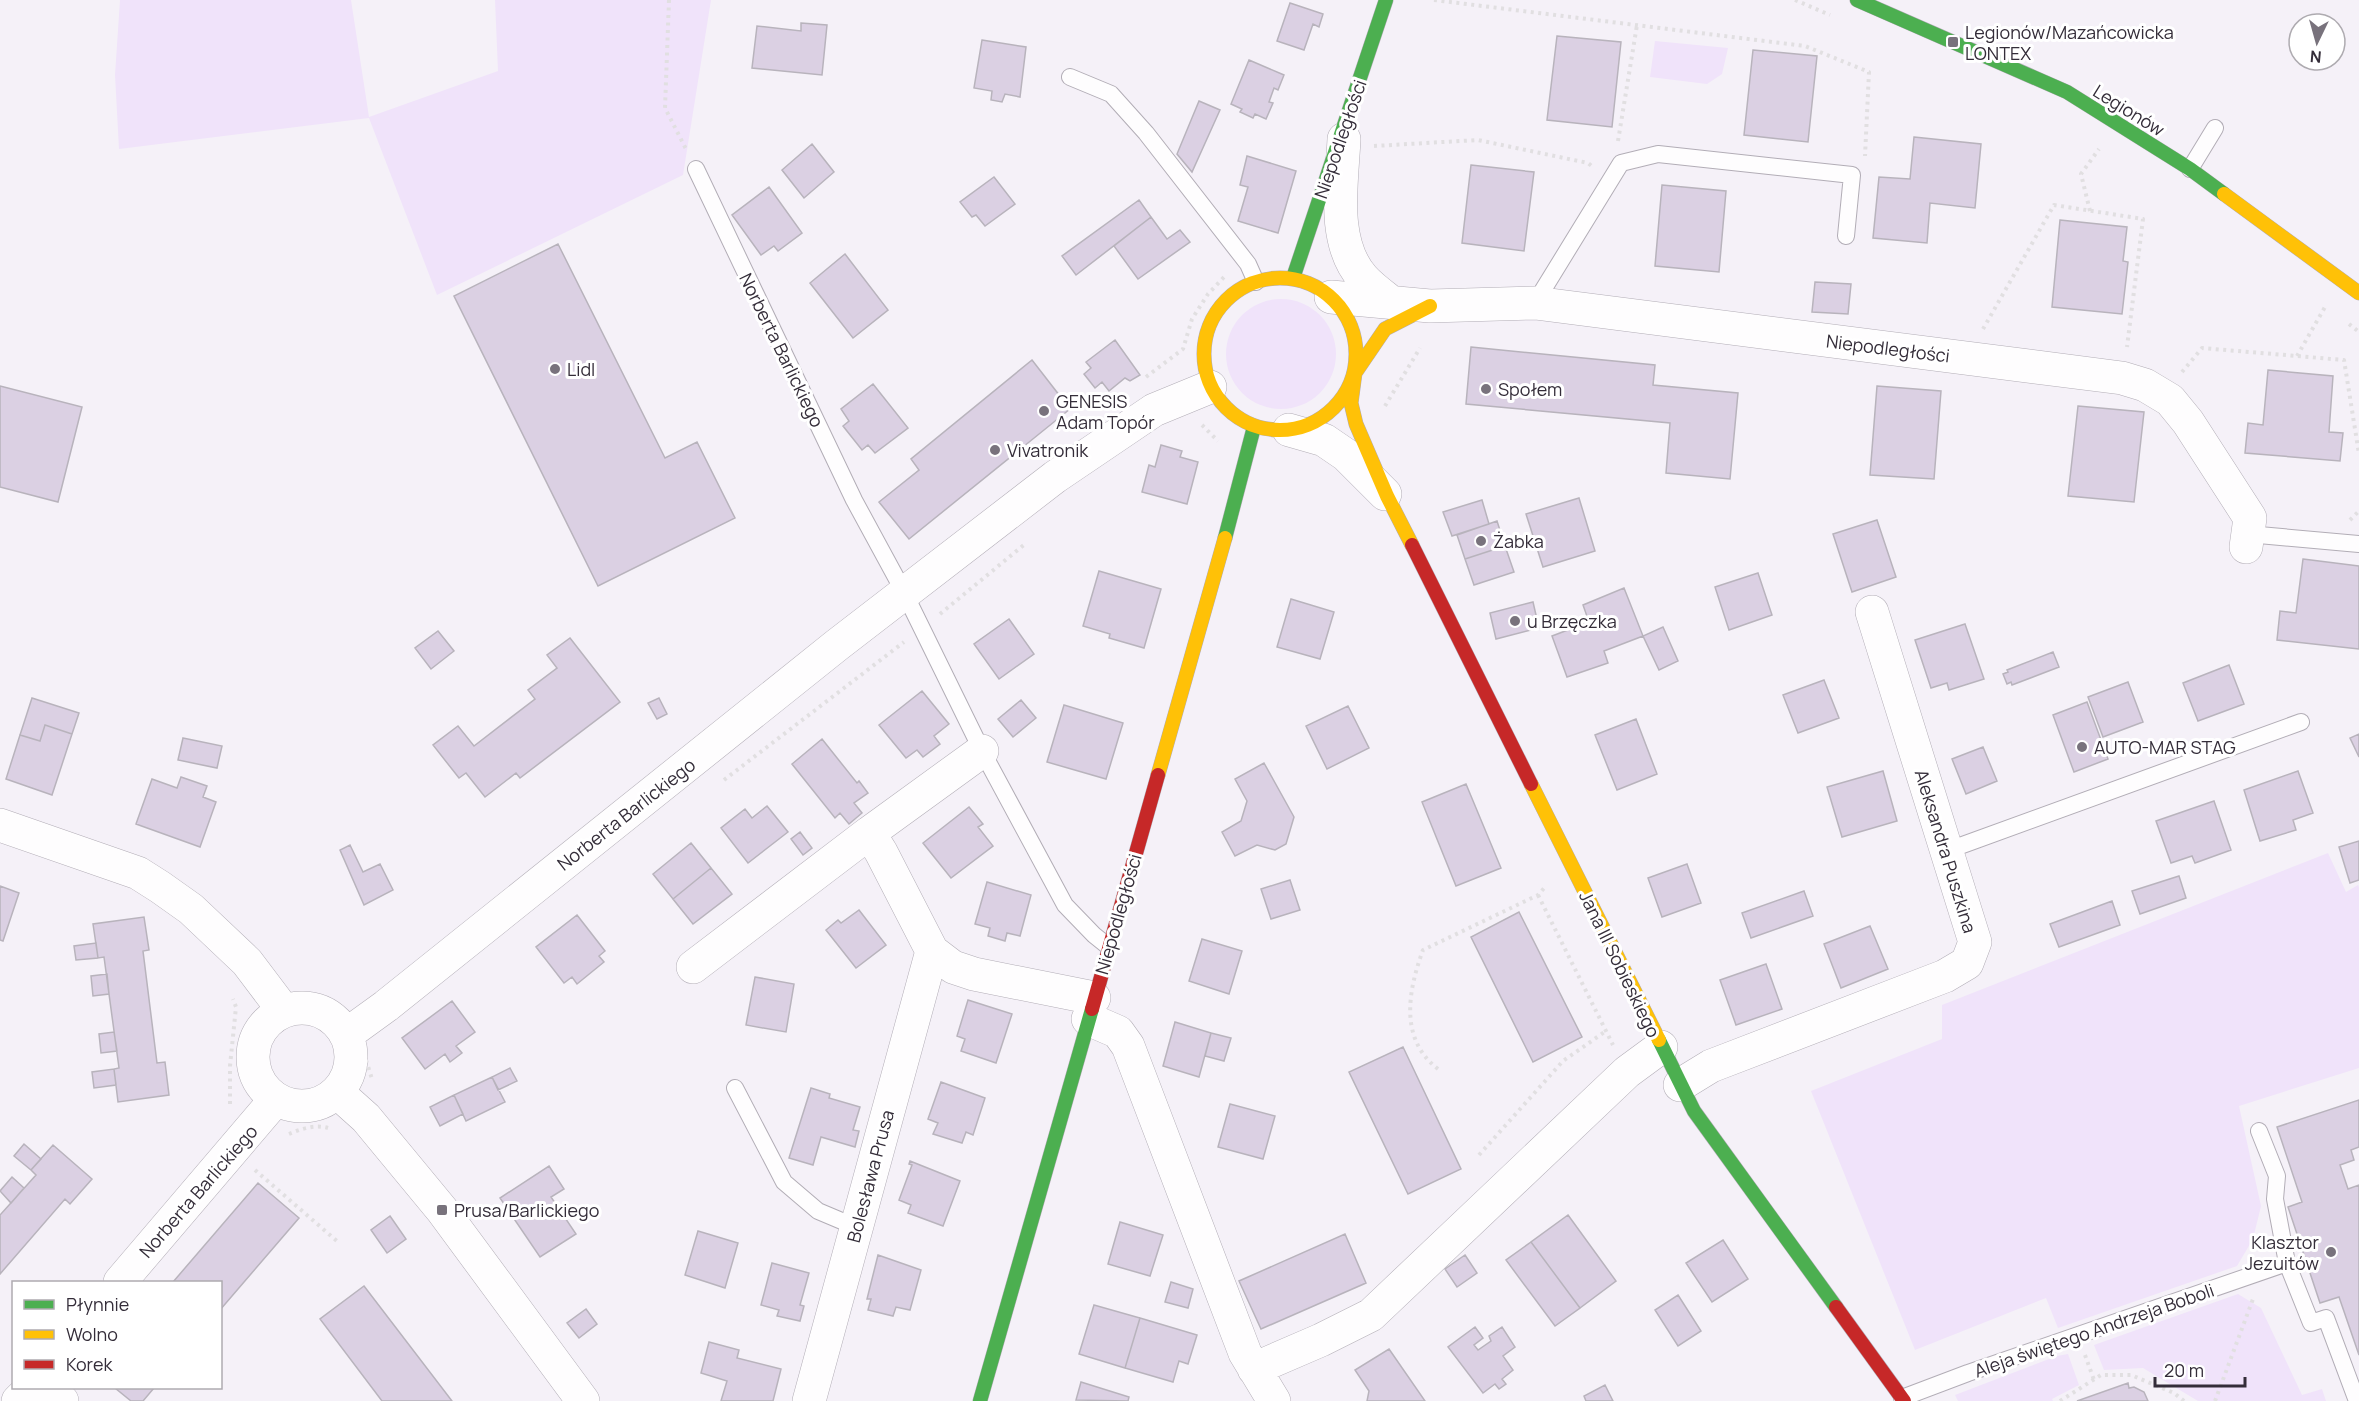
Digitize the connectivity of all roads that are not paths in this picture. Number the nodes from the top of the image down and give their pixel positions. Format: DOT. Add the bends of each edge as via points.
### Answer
graph roads {
  1 [pos="1386,0"];
  2 [pos="1857,0"];
  3 [pos="1881,0"];
  4 [pos="1894,16"];
  5 [pos="1070,77"];
  6 [pos="1345,126"];
  7 [pos="2215,128"];
  8 [pos="696,169"];
  9 [pos="2190,169"];
  10 [pos="1846,236"];
  11 [pos="1293,278"];
  12 [pos="1256,282"];
  13 [pos="2359,293"];
  14 [pos="1331,297"];
  15 [pos="1391,302"];
  16 [pos="1535,303"];
  17 [pos="1430,306"];
  18 [pos="1355,373"];
  19 [pos="1210,387"];
  20 [pos="1254,427"];
  21 [pos="1289,430"];
  22 [pos="1387,496"];
  23 [pos="2247,541"];
  24 [pos="2359,544"];
  25 [pos="905,594"];
  26 [pos="1872,612"];
  27 [pos="2301,722"];
  28 [pos="982,751"];
  29 [pos="0,825"];
  30 [pos="869,833"];
  31 [pos="1946,851"];
  32 [pos="1109,947"];
  33 [pos="932,951"];
  34 [pos="693,967"];
  35 [pos="1091,1008"];
  36 [pos="284,1011"];
  37 [pos="357,1043"];
  38 [pos="1661,1047"];
  39 [pos="1680,1084"];
  40 [pos="735,1088"];
  41 [pos="337,1092"];
  42 [pos="276,1099"];
  43 [pos="2259,1131"];
  44 [pos="856,1227"];
  45 [pos="2287,1263"];
  46 [pos="121,1281"];
  47 [pos="1254,1369"];
  48 [pos="30,1389"];
  49 [pos="48,1389"];
  50 [pos="1901,1400"];
  51 [pos="18,1401"];
  52 [pos="62,1401"];
  53 [pos="583,1401"];
  54 [pos="809,1401"];
  55 [pos="980,1401"];
  56 [pos="1274,1401"];
  57 [pos="2357,1401"];
  1 -- 6 [label="street, Niepodległości"];
  2 -- 4 [label="street, Legionów"];
  3 -- 4 [label="lane"];
  4 -- 9 [label="street, Legionów" via="2067,92"];
  5 -- 12 [label="lane" via="1111,94 1248,264"];
  6 -- 11 [label="street, Niepodległości"];
  6 -- 15 [label="street" via="1341,215 1348,254 1363,278"];
  7 -- 9 [label="lane"];
  8 -- 25 [label="lane, Norberta Barlickiego" via="854,500"];
  9 -- 13 [label="street, Legionów"];
  10 -- 16 [label="lane" via="1852,176 1658,154 1621,163"];
  11 -- 12 [label="street"];
  11 -- 14 [label="street"];
  12 -- 19 [label="street" via="1239,289 1219,305 1208,329 1203,356"];
  14 -- 15 [label="street, Niepodległości"];
  14 -- 18 [label="street" via="1349,319"];
  15 -- 17 [label="street, Niepodległości"];
  16 -- 17 [label="street, Niepodległości"];
  16 -- 23 [label="street, Niepodległości" via="2122,378 2145,385 2170,400 2188,422 2250,518"];
  17 -- 18 [label="street, Niepodległości" via="1385,329"];
  18 -- 21 [label="street" via="1341,402 1326,417"];
  18 -- 22 [label="street, Jana III Sobieskiego" via="1351,403 1356,424"];
  19 -- 20 [label="street" via="1224,407"];
  19 -- 25 [label="street, Norberta Barlickiego" via="1154,410 1055,477"];
  20 -- 21 [label="street"];
  20 -- 32 [label="street, Niepodległości"];
  21 -- 22 [label="street, Jana III Sobieskiego" via="1324,440 1347,455"];
  22 -- 38 [label="street, Jana III Sobieskiego"];
  23 -- 24 [label="lane"];
  25 -- 28 [label="lane"];
  25 -- 37 [label="street, Norberta Barlickiego" via="386,1006"];
  26 -- 31 [label="street, Aleksandra Puszkina"];
  27 -- 31 [label="lane"];
  28 -- 30 [label="street"];
  28 -- 32 [label="lane" via="1065,905"];
  29 -- 36 [label="street" via="138,873 160,887 247,962"];
  30 -- 33 [label="street"];
  30 -- 34 [label="street"];
  31 -- 39 [label="street, Aleksandra Puszkina" via="1975,942 1967,963 1945,976 1711,1066"];
  32 -- 35 [label="street, Niepodległości"];
  33 -- 35 [label="street" via="953,967"];
  33 -- 44 [label="street, Bolesława Prusa"];
  35 -- 47 [label="street" via="1128,1046"];
  35 -- 55 [label="street, Niepodległości"];
  36 -- 37 [label="street" via="313,1008 327,1014"];
  36 -- 42 [label="street" via="270,1018 260,1030 252,1060 264,1089"];
  37 -- 41 [label="street" via="351,1050 346,1079"];
  38 -- 39 [label="street, Jana III Sobieskiego"];
  38 -- 47 [label="street" via="1627,1072 1371,1315"];
  39 -- 50 [label="street, Jana III Sobieskiego" via="1694,1111"];
  40 -- 44 [label="lane" via="784,1182 818,1211"];
  41 -- 42 [label="street" via="308,1106"];
  41 -- 53 [label="street" via="366,1118 442,1210"];
  42 -- 46 [label="street, Norberta Barlickiego"];
  43 -- 45 [label="lane" via="2277,1176 2275,1199"];
  44 -- 54 [label="street, Bolesława Prusa"];
  45 -- 50 [label="lane, Aleja świętego Andrzeja Boboli" via="1968,1373"];
  45 -- 57 [label="lane" via="2311,1323 2326,1318"];
  47 -- 56 [label="street"];
  48 -- 51 [label="street"];
  49 -- 52 [label="street"];
}
